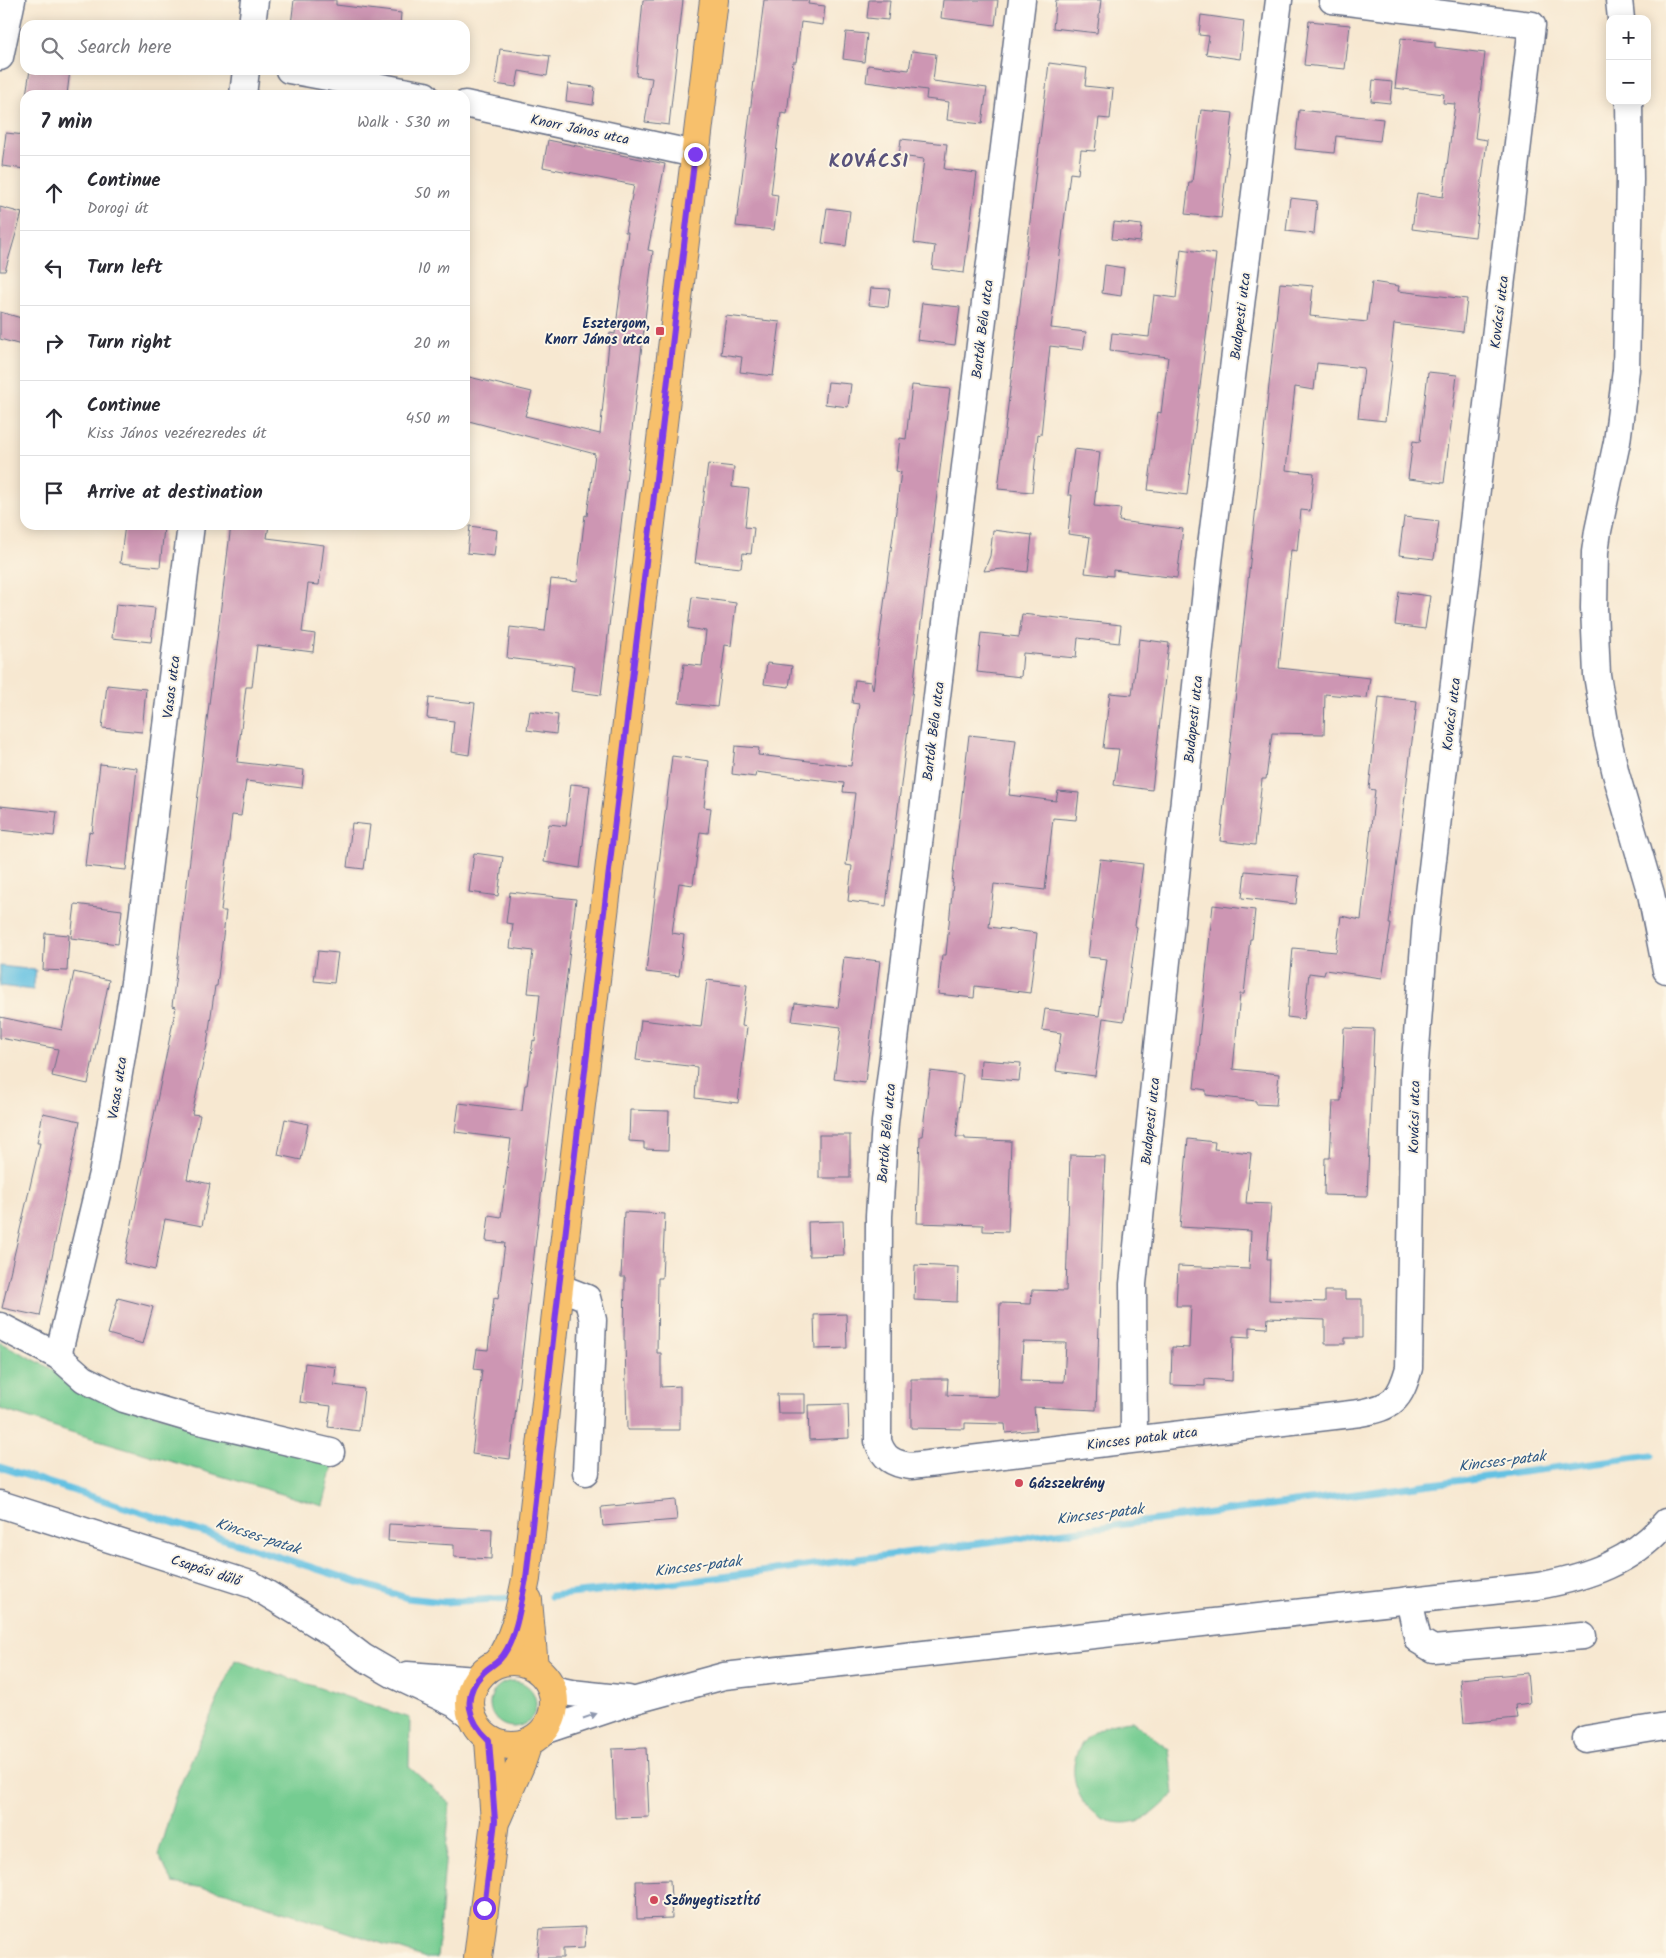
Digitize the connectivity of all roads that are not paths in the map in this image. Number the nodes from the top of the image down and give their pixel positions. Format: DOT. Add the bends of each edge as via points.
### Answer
graph roads {
  1 [pos="12,0"];
  2 [pos="255,0"];
  3 [pos="714,0"];
  4 [pos="1022,0"];
  5 [pos="1279,0"];
  6 [pos="1332,0"];
  7 [pos="1619,0"];
  8 [pos="1621,15"];
  9 [pos="253,20"];
  10 [pos="16,31"];
  11 [pos="0,58"];
  12 [pos="245,75"];
  13 [pos="316,75"];
  14 [pos="244,90"];
  15 [pos="398,90"];
  16 [pos="470,105"];
  17 [pos="1629,105"];
  18 [pos="695,154"];
  19 [pos="190,530"];
  20 [pos="1666,970"];
  21 [pos="559,1287"];
  22 [pos="0,1326"];
  23 [pos="58,1356"];
  24 [pos="1394,1401"];
  25 [pos="1134,1440"];
  26 [pos="331,1452"];
  27 [pos="890,1460"];
  28 [pos="586,1472"];
  29 [pos="0,1504"];
  30 [pos="1661,1538"];
  31 [pos="1409,1600"];
  32 [pos="524,1623"];
  33 [pos="1583,1636"];
  34 [pos="497,1663"];
  35 [pos="534,1667"];
  36 [pos="394,1675"];
  37 [pos="476,1680"];
  38 [pos="552,1688"];
  39 [pos="636,1700"];
  40 [pos="471,1716"];
  41 [pos="1666,1726"];
  42 [pos="536,1737"];
  43 [pos="1586,1739"];
  44 [pos="489,1740"];
  45 [pos="495,1821"];
  46 [pos="478,1958"];
  1 -- 10 [label="street"];
  2 -- 9 [label="street"];
  3 -- 18 [label="main road"];
  4 -- 27 [label="street, Bartók Béla utca" via="885,1122 879,1216 877,1431 880,1448"];
  5 -- 25 [label="street, Budapesti utca" via="1209,562 1133,1284"];
  6 -- 24 [label="street, Kovácsi utca" via="1532,25 1426,920 1414,1074 1409,1368 1404,1389"];
  7 -- 8 [label="street"];
  10 -- 11 [label="street"];
  12 -- 14 [label="street"];
  13 -- 15 [label="street"];
  16 -- 18 [label="street, Knorr János utca"];
  17 -- 20 [label="street" via="1625,378 1617,442 1595,552 1594,608 1597,675 1608,741 1651,894"];
  18 -- 21 [label="main road"];
  19 -- 23 [label="street, Vasas utca" via="134,983 103,1168"];
  21 -- 28 [label="street" via="587,1298 594,1320"];
  21 -- 32 [label="main road" via="526,1579"];
  22 -- 23 [label="street"];
  23 -- 26 [label="street" via="84,1379 124,1399 195,1420"];
  24 -- 25 [label="street, Kincses patak utca" via="1379,1409 1360,1413"];
  25 -- 27 [label="street, Kincses patak utca" via="911,1466"];
  29 -- 36 [label="street, Csapási dűlő" via="253,1585"];
  30 -- 31 [label="street" via="1611,1565 1578,1578 1538,1586"];
  31 -- 33 [label="street" via="1418,1640 1433,1649"];
  31 -- 39 [label="street" via="724,1676"];
  32 -- 34 [label="main road"];
  32 -- 35 [label="main road"];
  34 -- 35 [label="main road" via="521,1662"];
  34 -- 37 [label="main road"];
  35 -- 38 [label="main road"];
  36 -- 37 [label="street, Csapási dűlő"];
  36 -- 40 [label="street, Csapási dűlő" via="455,1704"];
  37 -- 40 [label="main road" via="469,1703"];
  38 -- 39 [label="street"];
  38 -- 42 [label="main road" via="554,1711 550,1722"];
  42 -- 39 [label="street, one-way"];
  40 -- 44 [label="main road"];
  41 -- 43 [label="street"];
  42 -- 44 [label="main road" via="515,1746"];
  42 -- 45 [label="main road"];
  44 -- 45 [label="main road"];
  45 -- 46 [label="main road"];
}
